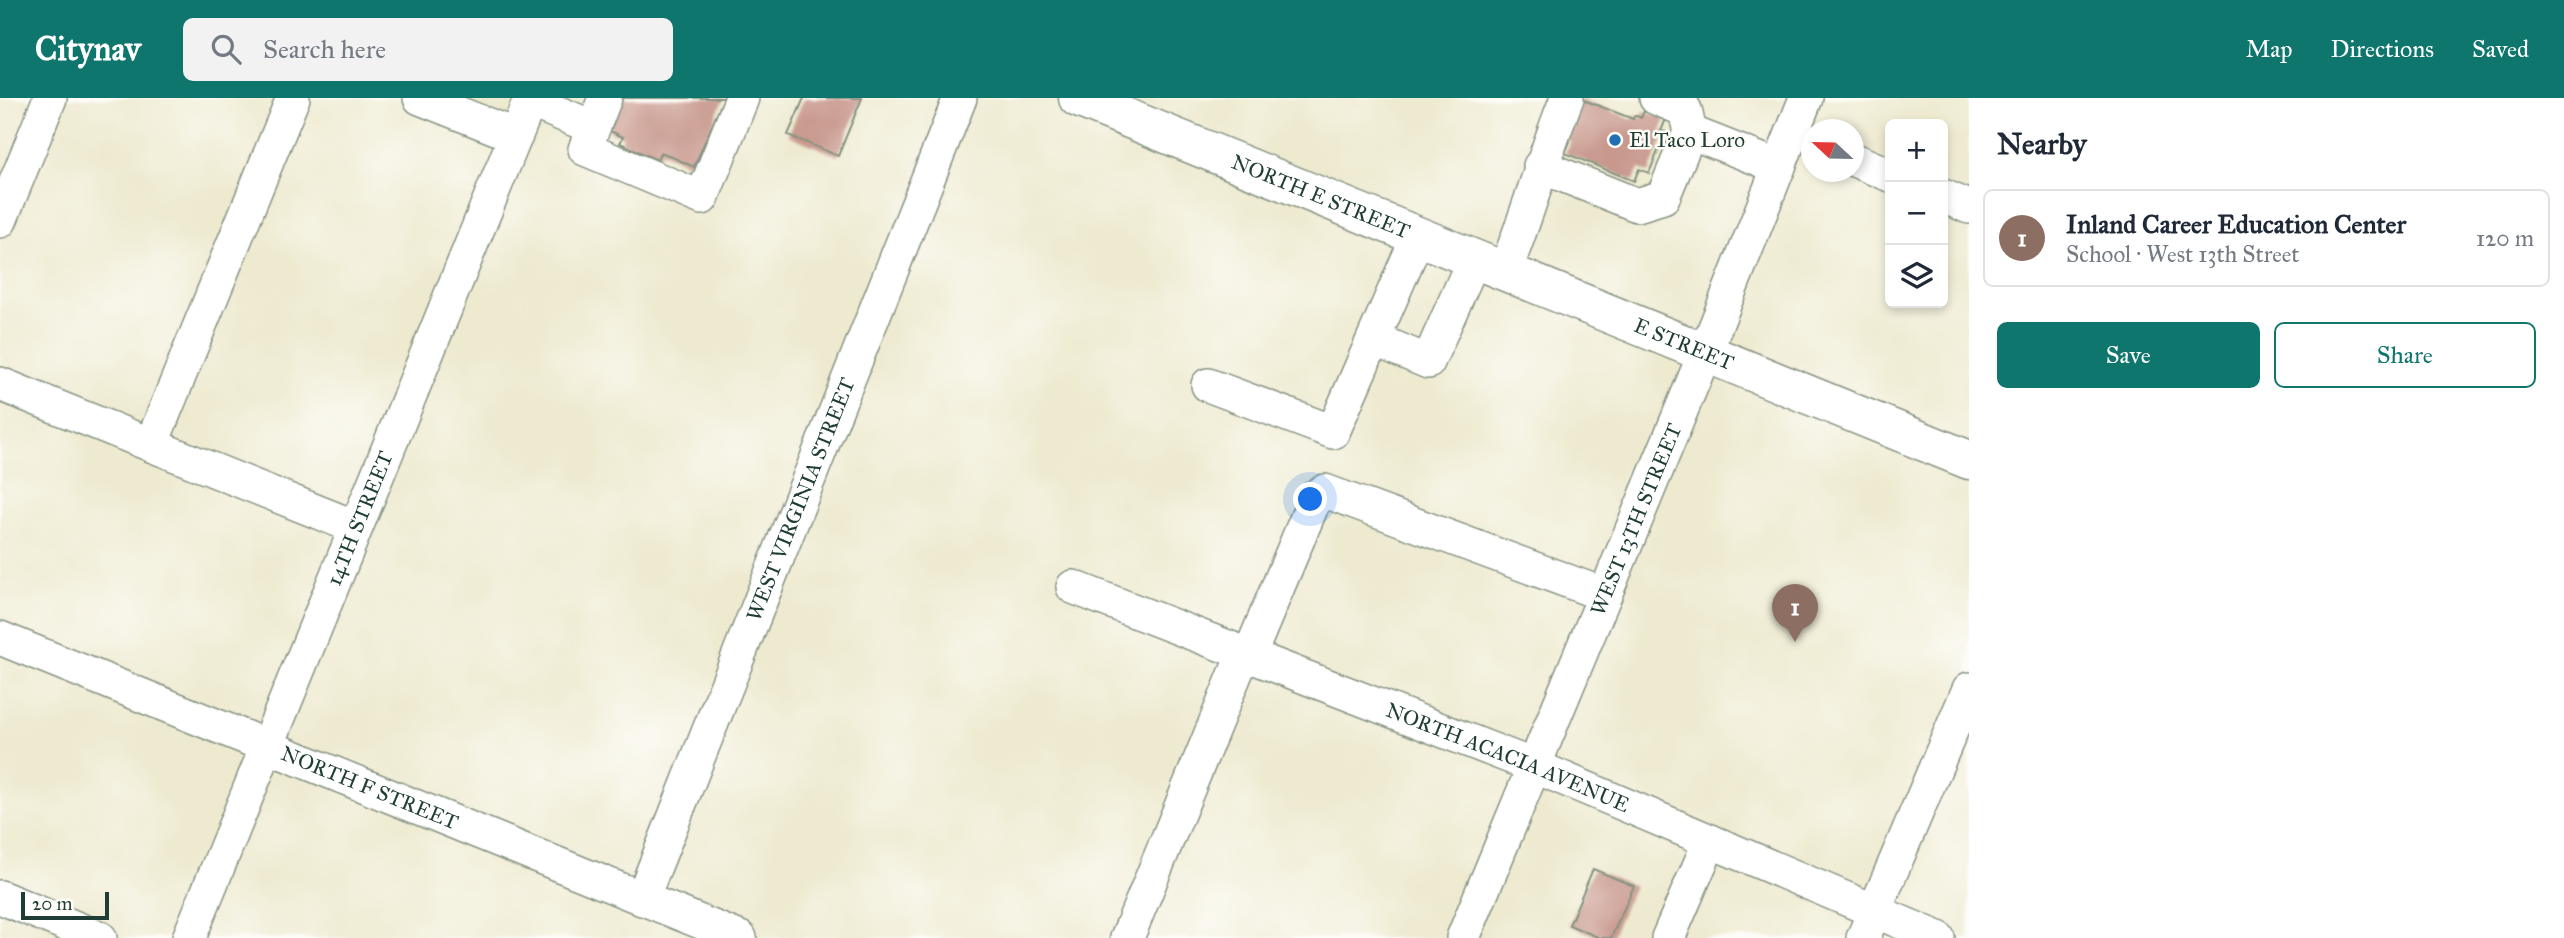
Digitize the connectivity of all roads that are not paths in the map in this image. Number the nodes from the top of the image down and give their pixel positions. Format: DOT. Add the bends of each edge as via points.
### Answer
graph roads {
  1 [pos="50,98"];
  2 [pos="293,98"];
  3 [pos="420,98"];
  4 [pos="742,98"];
  5 [pos="960,98"];
  6 [pos="1078,98"];
  7 [pos="1567,98"];
  8 [pos="1656,98"];
  9 [pos="1806,98"];
  10 [pos="530,100"];
  11 [pos="1118,106"];
  12 [pos="599,113"];
  13 [pos="1803,119"];
  14 [pos="1690,132"];
  15 [pos="516,136"];
  16 [pos="1801,139"];
  17 [pos="1864,164"];
  18 [pos="1540,166"];
  19 [pos="1779,167"];
  20 [pos="1885,173"];
  21 [pos="1948,198"];
  22 [pos="1969,207"];
  23 [pos="0,221"];
  24 [pos="1418,236"];
  25 [pos="1489,265"];
  26 [pos="1563,295"];
  27 [pos="1374,339"];
  28 [pos="1705,353"];
  29 [pos="0,384"];
  30 [pos="1208,385"];
  31 [pos="152,445"];
  32 [pos="1969,460"];
  33 [pos="355,527"];
  34 [pos="1073,587"];
  35 [pos="1605,595"];
  36 [pos="0,638"];
  37 [pos="1246,654"];
  38 [pos="1969,689"];
  39 [pos="266,746"];
  40 [pos="1534,766"];
  41 [pos="1710,841"];
  42 [pos="0,897"];
  43 [pos="642,898"];
  44 [pos="1868,924"];
  45 [pos="100,938"];
  46 [pos="189,938"];
  47 [pos="740,938"];
  48 [pos="1128,938"];
  49 [pos="1464,938"];
  50 [pos="1668,938"];
  51 [pos="1938,938"];
  1 -- 23 [label="street"];
  2 -- 31 [label="street"];
  3 -- 15 [label="street"];
  4 -- 12 [label="street" via="702,198 585,149"];
  5 -- 43 [label="street, WEST VIRGINIA STREET"];
  6 -- 11 [label="main road, NORTH E STREET"];
  7 -- 18 [label="street"];
  8 -- 14 [label="street" via="1685,110"];
  9 -- 13 [label="street, WEST 13TH STREET"];
  10 -- 12 [label="street"];
  10 -- 15 [label="street, 14TH STREET"];
  11 -- 24 [label="main road, NORTH E STREET"];
  14 -- 18 [label="street" via="1663,197 1637,205"];
  14 -- 19 [label="street"];
  15 -- 33 [label="street, 14TH STREET"];
  16 -- 19 [label="street, WEST 13TH STREET"];
  17 -- 20 [label="street"];
  18 -- 25 [label="street" via="1528,213"];
  19 -- 28 [label="street, WEST 13TH STREET"];
  21 -- 22 [label="street"];
  24 -- 25 [label="main road, NORTH E STREET"];
  24 -- 27 [label="street"];
  25 -- 26 [label="main road, NORTH E STREET"];
  25 -- 27 [label="street" via="1428,362"];
  26 -- 28 [label="main road, E STREET"];
  27 -- 30 [label="street" via="1333,432"];
  28 -- 32 [label="main road, E STREET"];
  28 -- 35 [label="street, WEST 13TH STREET"];
  29 -- 31 [label="street"];
  31 -- 33 [label="street"];
  33 -- 39 [label="street, 14TH STREET"];
  34 -- 37 [label="street, NORTH ACACIA AVENUE"];
  35 -- 37 [label="street" via="1325,491 1316,496"];
  35 -- 40 [label="street, WEST 13TH STREET"];
  36 -- 39 [label="street, NORTH F STREET"];
  37 -- 40 [label="street, NORTH ACACIA AVENUE"];
  37 -- 48 [label="street"];
  38 -- 44 [label="street"];
  39 -- 43 [label="street, NORTH F STREET"];
  39 -- 46 [label="street, 14TH STREET"];
  40 -- 41 [label="street, NORTH ACACIA AVENUE"];
  40 -- 49 [label="street, WEST 13TH STREET"];
  41 -- 44 [label="street, NORTH ACACIA AVENUE"];
  41 -- 50 [label="street"];
  42 -- 45 [label="street"];
  43 -- 47 [label="street, NORTH F STREET"];
  44 -- 51 [label="street, NORTH ACACIA AVENUE"];
}
